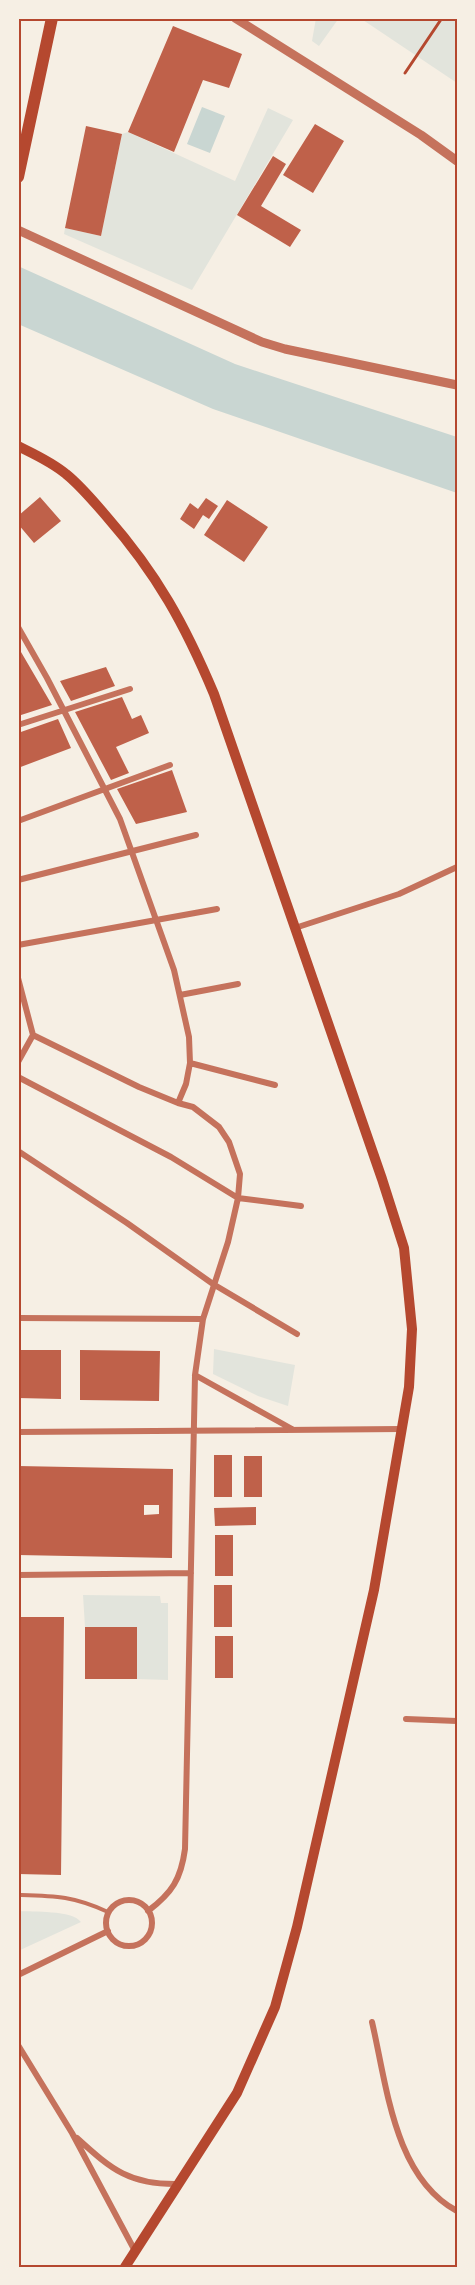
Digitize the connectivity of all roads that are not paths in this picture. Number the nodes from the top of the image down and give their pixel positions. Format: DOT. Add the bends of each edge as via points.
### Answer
graph roads {
  1 [pos="52,18"];
  2 [pos="235,18"];
  3 [pos="457,161"];
  4 [pos="18,177"];
  5 [pos="18,230"];
  6 [pos="457,385"];
  7 [pos="18,446"];
  8 [pos="18,627"];
  9 [pos="130,689"];
  10 [pos="63,710"];
  11 [pos="18,725"];
  12 [pos="170,765"];
  13 [pos="104,789"];
  14 [pos="18,821"];
  15 [pos="196,835"];
  16 [pos="132,851"];
  17 [pos="457,867"];
  18 [pos="18,880"];
  19 [pos="218,909"];
  20 [pos="157,921"];
  21 [pos="294,928"];
  22 [pos="18,945"];
  23 [pos="18,978"];
  24 [pos="238,984"];
  25 [pos="180,995"];
  26 [pos="33,1035"];
  27 [pos="18,1062"];
  28 [pos="190,1063"];
  29 [pos="18,1077"];
  30 [pos="275,1085"];
  31 [pos="178,1103"];
  32 [pos="18,1151"];
  33 [pos="238,1198"];
  34 [pos="301,1206"];
  35 [pos="213,1284"];
  36 [pos="18,1318"];
  37 [pos="203,1319"];
  38 [pos="297,1334"];
  39 [pos="195,1375"];
  40 [pos="401,1429"];
  41 [pos="194,1430"];
  42 [pos="294,1430"];
  43 [pos="18,1432"];
  44 [pos="191,1573"];
  45 [pos="18,1575"];
  46 [pos="406,1719"];
  47 [pos="457,1721"];
  48 [pos="18,1895"];
  49 [pos="148,1911"];
  50 [pos="108,1912"];
  51 [pos="108,1931"];
  52 [pos="18,1975"];
  53 [pos="372,2022"];
  54 [pos="18,2045"];
  55 [pos="72,2133"];
  56 [pos="179,2184"];
  57 [pos="457,2211"];
  58 [pos="135,2251"];
  59 [pos="125,2267"];
  1 -- 4 [label="main road"];
  2 -- 3 [label="street"];
  5 -- 6 [label="street" via="262,342"];
  7 -- 21 [label="main road" via="65,473 129,541 164,590 192,640 214,694"];
  8 -- 10 [label="street"];
  9 -- 10 [label="street"];
  10 -- 11 [label="street"];
  10 -- 13 [label="street"];
  12 -- 13 [label="street"];
  13 -- 14 [label="street"];
  13 -- 16 [label="street"];
  15 -- 16 [label="street"];
  16 -- 18 [label="street"];
  16 -- 20 [label="street"];
  17 -- 21 [label="street" via="399,894"];
  19 -- 20 [label="street"];
  20 -- 22 [label="street"];
  20 -- 25 [label="street"];
  21 -- 40 [label="main road" via="404,1248 412,1329 409,1387"];
  23 -- 26 [label="street"];
  24 -- 25 [label="street"];
  25 -- 28 [label="street"];
  26 -- 27 [label="street"];
  26 -- 31 [label="street"];
  28 -- 30 [label="street"];
  28 -- 31 [label="street"];
  29 -- 33 [label="street" via="171,1157"];
  31 -- 33 [label="street" via="207,1116 230,1142 240,1174"];
  32 -- 35 [label="street"];
  33 -- 34 [label="street"];
  33 -- 35 [label="street"];
  35 -- 37 [label="street"];
  35 -- 38 [label="street"];
  36 -- 37 [label="street"];
  37 -- 39 [label="street"];
  39 -- 41 [label="street"];
  39 -- 42 [label="street"];
  40 -- 42 [label="street"];
  40 -- 56 [label="main road" via="374,1590 275,2007 237,2093"];
  41 -- 42 [label="street"];
  41 -- 43 [label="street"];
  41 -- 44 [label="street"];
  44 -- 45 [label="street"];
  44 -- 49 [label="street" via="185,1849 172,1889"];
  46 -- 47 [label="street"];
  48 -- 50 [label="lane" via="62,1896"];
  49 -- 50 [label="street" via="140,1903 127,1900"];
  49 -- 51 [label="street" via="151,1927 145,1939 133,1946 119,1944"];
  50 -- 51 [label="street"];
  51 -- 52 [label="street"];
  53 -- 57 [label="street" via="400,2141 417,2176 443,2204"];
  54 -- 55 [label="street"];
  55 -- 56 [label="street" via="104,2163 123,2174 141,2182"];
  55 -- 58 [label="street"];
  56 -- 58 [label="main road"];
  58 -- 59 [label="main road"];
}
